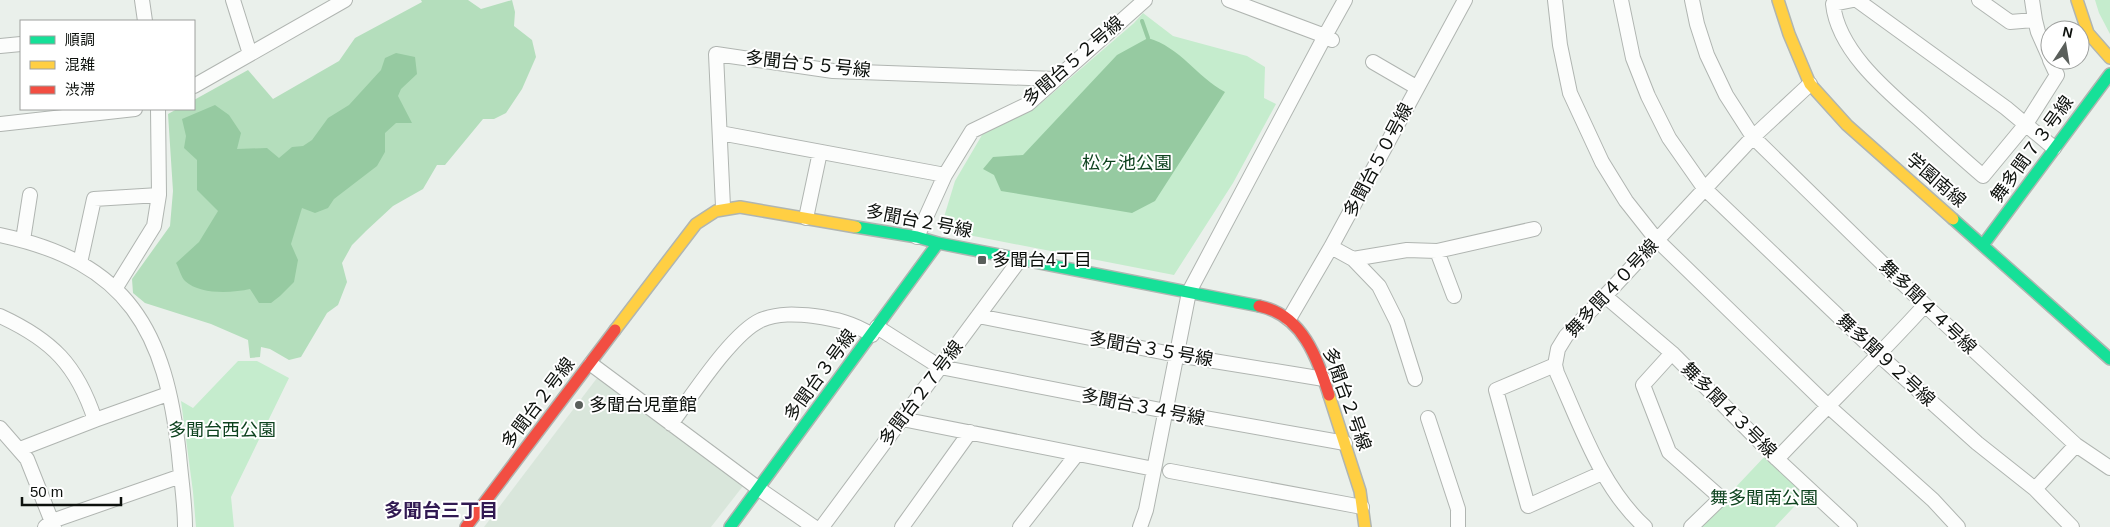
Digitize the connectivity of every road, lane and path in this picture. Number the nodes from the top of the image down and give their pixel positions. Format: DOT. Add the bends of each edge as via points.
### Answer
graph roads {
  1 [pos="142,0"];
  2 [pos="233,0"];
  3 [pos="345,0"];
  4 [pos="1145,0"];
  5 [pos="1230,0"];
  6 [pos="1345,0"];
  7 [pos="1465,0"];
  8 [pos="1555,0"];
  9 [pos="1620,0"];
  10 [pos="1692,0"];
  11 [pos="1778,0"];
  12 [pos="1855,0"];
  13 [pos="1979,0"];
  14 [pos="2032,0"];
  15 [pos="2077,0"];
  16 [pos="1832,2"];
  17 [pos="145,20"];
  18 [pos="2035,20"];
  19 [pos="2040,37"];
  20 [pos="1329,38"];
  21 [pos="20,44"];
  22 [pos="0,46"];
  23 [pos="250,54"];
  24 [pos="2110,58"];
  25 [pos="1373,62"];
  26 [pos="2055,70"];
  27 [pos="2110,74"];
  28 [pos="1055,79"];
  29 [pos="1810,84"];
  30 [pos="195,85"];
  31 [pos="1416,87"];
  32 [pos="125,110"];
  33 [pos="158,110"];
  34 [pos="0,124"];
  35 [pos="2026,124"];
  36 [pos="720,133"];
  37 [pos="1753,137"];
  38 [pos="2054,148"];
  39 [pos="820,152"];
  40 [pos="945,174"];
  41 [pos="1704,188"];
  42 [pos="30,195"];
  43 [pos="160,195"];
  44 [pos="723,208"];
  45 [pos="806,218"];
  46 [pos="1534,229"];
  47 [pos="0,235"];
  48 [pos="917,237"];
  49 [pos="1656,239"];
  50 [pos="23,240"];
  51 [pos="938,243"];
  52 [pos="1983,245"];
  53 [pos="1331,247"];
  54 [pos="1437,251"];
  55 [pos="1021,258"];
  56 [pos="1353,259"];
  57 [pos="80,262"];
  58 [pos="115,289"];
  59 [pos="1189,292"];
  60 [pos="1454,296"];
  61 [pos="1605,296"];
  62 [pos="1925,305"];
  63 [pos="0,316"];
  64 [pos="978,316"];
  65 [pos="1289,319"];
  66 [pos="874,331"];
  67 [pos="1672,353"];
  68 [pos="1177,355"];
  69 [pos="1879,355"];
  70 [pos="2110,359"];
  71 [pos="590,364"];
  72 [pos="1555,365"];
  73 [pos="940,367"];
  74 [pos="1324,379"];
  75 [pos="1416,379"];
  76 [pos="168,394"];
  77 [pos="1827,405"];
  78 [pos="1166,411"];
  79 [pos="1428,418"];
  80 [pos="902,419"];
  81 [pos="95,420"];
  82 [pos="671,424"];
  83 [pos="0,428"];
  84 [pos="970,432"];
  85 [pos="1346,444"];
  86 [pos="2076,445"];
  87 [pos="20,449"];
  88 [pos="1077,454"];
  89 [pos="1778,459"];
  90 [pos="2110,468"];
  91 [pos="1154,469"];
  92 [pos="1170,471"];
  93 [pos="1602,473"];
  94 [pos="181,476"];
  95 [pos="759,489"];
  96 [pos="2035,489"];
  97 [pos="1362,507"];
  98 [pos="50,525"];
  99 [pos="1642,526"];
  100 [pos="185,527"];
  101 [pos="466,527"];
  102 [pos="730,527"];
  103 [pos="814,527"];
  104 [pos="822,527"];
  105 [pos="902,527"];
  106 [pos="1020,527"];
  107 [pos="1140,527"];
  108 [pos="1365,527"];
  109 [pos="1458,527"];
  110 [pos="1691,527"];
  111 [pos="1850,527"];
  112 [pos="1958,527"];
  113 [pos="2072,527"];
  1 -- 17 [label="street"];
  2 -- 23 [label="street"];
  3 -- 23 [label="street"];
  4 -- 28 [label="street, 多聞台５２号線"];
  5 -- 20 [label="street"];
  6 -- 20 [label="street"];
  7 -- 31 [label="street, 多聞台５０号線"];
  8 -- 49 [label="street" via="1560,46 1570,92 1580,118 1621,194"];
  9 -- 41 [label="street, 舞多聞９２号線" via="1633,58 1648,96 1669,138"];
  10 -- 37 [label="street, 舞多聞４４号線" via="1707,55 1726,94"];
  11 -- 29 [label="street, 学園南線"];
  12 -- 16 [label="street"];
  12 -- 35 [label="street"];
  13 -- 18 [label="street" via="2010,22"];
  14 -- 18 [label="street"];
  15 -- 24 [label="street" via="2088,32"];
  16 -- 35 [label="street" via="1850,48 1876,80 1983,176"];
  18 -- 19 [label="street"];
  20 -- 59 [label="street"];
  21 -- 22 [label="street"];
  23 -- 30 [label="street"];
  25 -- 31 [label="street"];
  26 -- 35 [label="street" via="2057,75"];
  27 -- 38 [label="street, 舞多聞７３号線"];
  28 -- 36 [label="street, 多聞台５５号線" via="833,70 716,54"];
  28 -- 40 [label="street, 多聞台５２号線" via="1028,104 972,131"];
  29 -- 37 [label="street, 舞多聞４０号線"];
  29 -- 52 [label="street, 学園南線" via="1847,126"];
  31 -- 53 [label="street, 多聞台５０号線"];
  32 -- 34 [label="street"];
  33 -- 43 [label="street"];
  35 -- 38 [label="street"];
  36 -- 39 [label="street"];
  36 -- 44 [label="street, 多聞台５５号線"];
  37 -- 41 [label="street, 舞多聞４０号線"];
  37 -- 62 [label="street, 舞多聞４４号線"];
  38 -- 52 [label="street, 舞多聞７３号線"];
  39 -- 40 [label="street"];
  39 -- 45 [label="street"];
  40 -- 48 [label="street, 多聞台５２号線"];
  41 -- 49 [label="street, 舞多聞４０号線"];
  41 -- 69 [label="street, 舞多聞９２号線"];
  42 -- 50 [label="street"];
  43 -- 57 [label="street" via="94,199"];
  43 -- 58 [label="street" via="154,226"];
  44 -- 45 [label="street, 多聞台２号線" via="740,207"];
  44 -- 71 [label="street, 多聞台２号線" via="711,212 696,224"];
  45 -- 48 [label="street, 多聞台２号線"];
  46 -- 54 [label="street"];
  47 -- 50 [label="street"];
  48 -- 51 [label="street, 多聞台２号線"];
  49 -- 61 [label="street, 舞多聞４０号線"];
  49 -- 77 [label="street"];
  50 -- 57 [label="street"];
  51 -- 55 [label="street, 多聞台２号線"];
  51 -- 66 [label="street, 多聞台３号線"];
  52 -- 70 [label="street, 学園南線"];
  53 -- 56 [label="street"];
  53 -- 65 [label="street, 多聞台５０号線"];
  54 -- 56 [label="street" via="1407,250"];
  54 -- 60 [label="street"];
  55 -- 59 [label="street, 多聞台２号線"];
  55 -- 64 [label="street, 多聞台２７号線"];
  56 -- 75 [label="street" via="1379,286 1397,322"];
  57 -- 58 [label="street"];
  58 -- 76 [label="street" via="134,308 149,334"];
  59 -- 65 [label="street, 多聞台２号線" via="1268,308"];
  59 -- 68 [label="street"];
  61 -- 67 [label="street, 舞多聞４３号線"];
  61 -- 72 [label="street, 舞多聞４０号線" via="1566,336 1558,349"];
  62 -- 69 [label="street"];
  62 -- 86 [label="street, 舞多聞４４号線"];
  63 -- 81 [label="street" via="28,328 54,350 75,374"];
  64 -- 68 [label="street, 多聞台３５号線"];
  64 -- 73 [label="street, 多聞台２７号線"];
  65 -- 74 [label="street, 多聞台２号線" via="1304,335"];
  66 -- 73 [label="street"];
  66 -- 82 [label="street" via="837,319 792,313 761,320 735,340"];
  66 -- 95 [label="street, 多聞台３号線"];
  67 -- 89 [label="street, 舞多聞４３号線"];
  67 -- 110 [label="street" via="1643,385 1669,452 1721,498"];
  68 -- 74 [label="street, 多聞台３５号線"];
  68 -- 78 [label="street"];
  69 -- 77 [label="street"];
  69 -- 96 [label="street, 舞多聞９２号線" via="1977,444"];
  71 -- 82 [label="street"];
  71 -- 101 [label="street, 多聞台２号線"];
  72 -- 93 [label="street"];
  72 -- 93 [label="street" via="1496,390 1528,506"];
  73 -- 78 [label="street, 多聞台３４号線"];
  73 -- 80 [label="street, 多聞台２７号線"];
  74 -- 85 [label="street, 多聞台２号線"];
  76 -- 81 [label="street"];
  76 -- 94 [label="street"];
  77 -- 89 [label="street"];
  77 -- 112 [label="street" via="1933,500"];
  78 -- 85 [label="street, 多聞台３４号線"];
  78 -- 91 [label="street"];
  79 -- 109 [label="street" via="1458,509"];
  80 -- 84 [label="street"];
  80 -- 104 [label="street, 多聞台２７号線"];
  81 -- 87 [label="street"];
  82 -- 95 [label="street"];
  83 -- 87 [label="street"];
  84 -- 88 [label="street"];
  84 -- 105 [label="street"];
  85 -- 97 [label="street, 多聞台２号線"];
  86 -- 90 [label="street, 舞多聞４４号線"];
  86 -- 96 [label="street"];
  87 -- 98 [label="street" via="27,459"];
  88 -- 91 [label="street"];
  88 -- 106 [label="street"];
  89 -- 111 [label="street, 舞多聞４３号線"];
  91 -- 107 [label="street"];
  92 -- 97 [label="street"];
  93 -- 99 [label="street"];
  94 -- 98 [label="street"];
  94 -- 100 [label="street"];
  95 -- 102 [label="street, 多聞台３号線"];
  95 -- 103 [label="street"];
  96 -- 113 [label="street, 舞多聞９２号線"];
  97 -- 108 [label="street, 多聞台２号線"];
}
